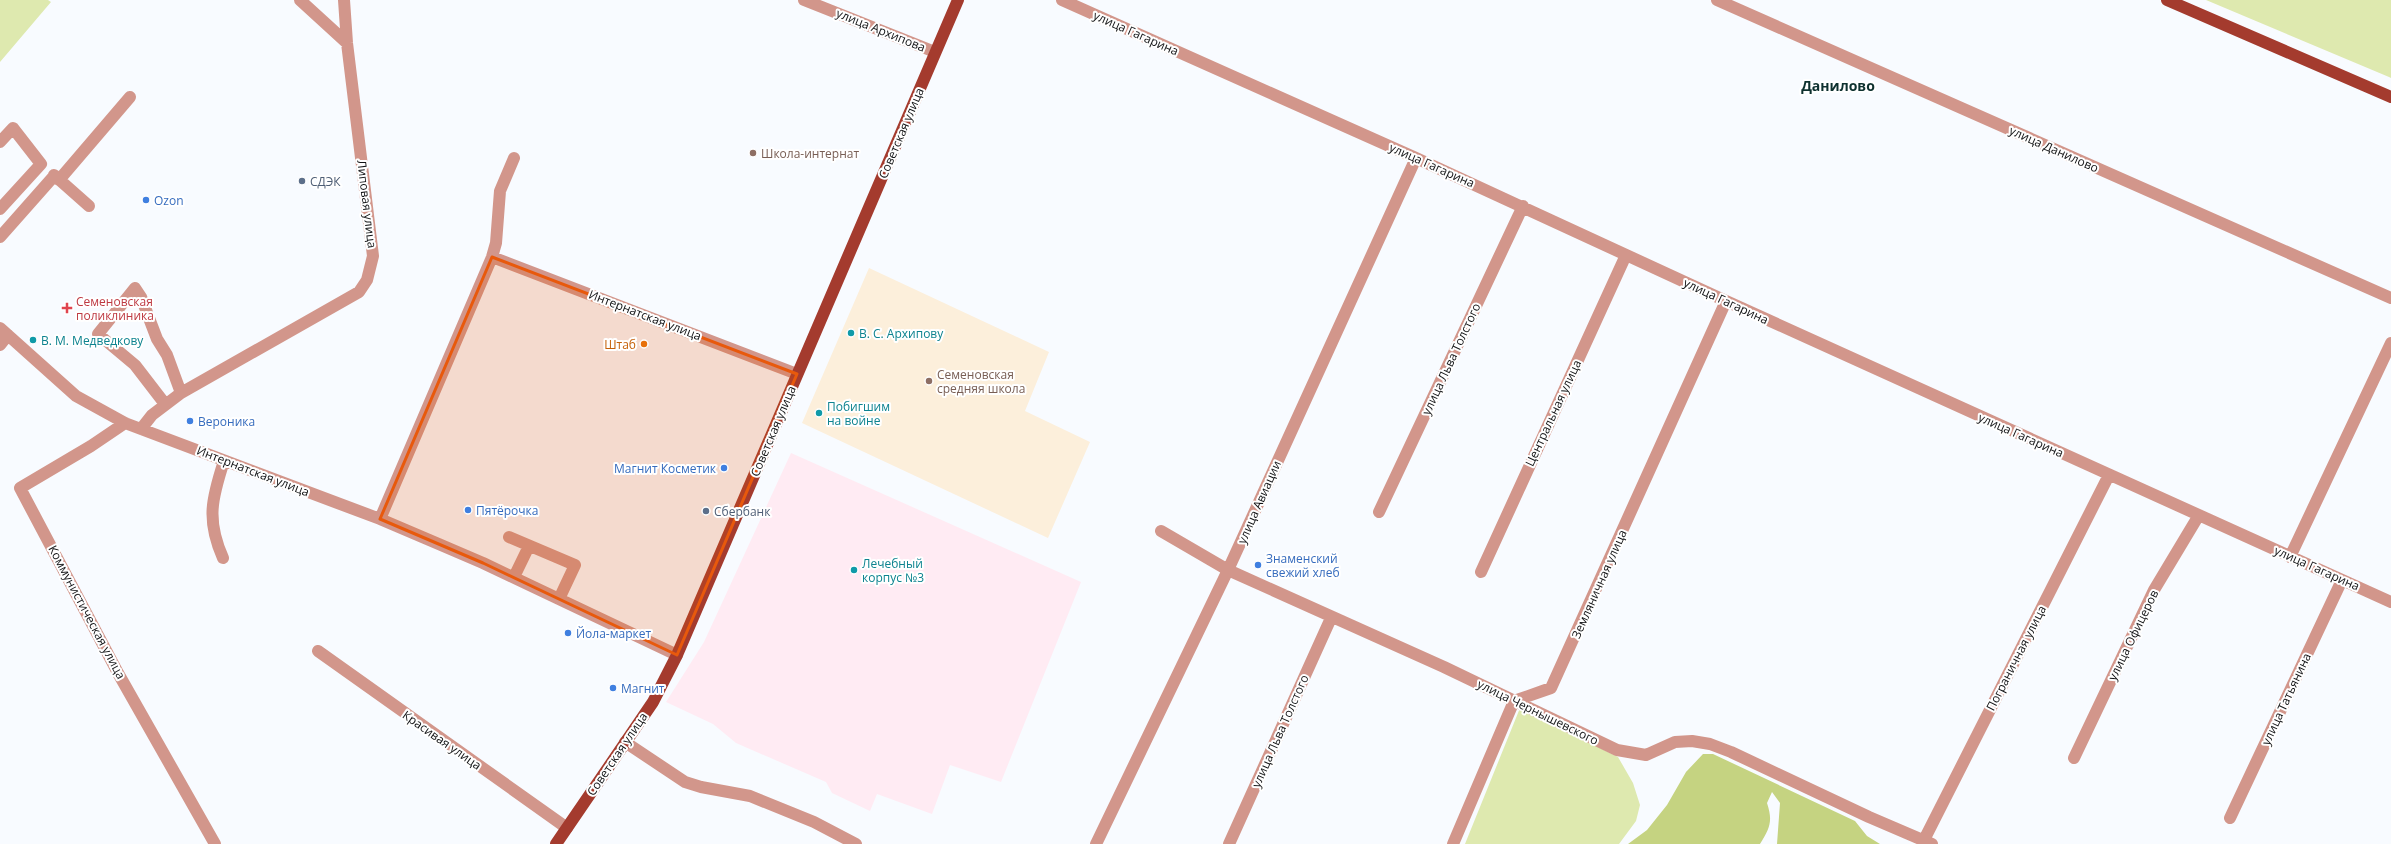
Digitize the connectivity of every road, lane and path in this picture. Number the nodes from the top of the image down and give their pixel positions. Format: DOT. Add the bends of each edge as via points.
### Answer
graph roads {
  1 [pos="300,0"];
  2 [pos="344,0"];
  3 [pos="804,0"];
  4 [pos="958,0"];
  5 [pos="1062,0"];
  6 [pos="1717,0"];
  7 [pos="2167,0"];
  8 [pos="347,43"];
  9 [pos="935,52"];
  10 [pos="130,97"];
  11 [pos="2391,97"];
  12 [pos="0,142"];
  13 [pos="514,158"];
  14 [pos="1416,158"];
  15 [pos="41,164"];
  16 [pos="56,178"];
  17 [pos="89,206"];
  18 [pos="1523,206"];
  19 [pos="0,209"];
  20 [pos="0,237"];
  21 [pos="1626,255"];
  22 [pos="492,257"];
  23 [pos="2391,298"];
  24 [pos="1726,301"];
  25 [pos="4,331"];
  26 [pos="2391,343"];
  27 [pos="0,345"];
  28 [pos="797,374"];
  29 [pos="181,393"];
  30 [pos="165,404"];
  31 [pos="125,423"];
  32 [pos="141,429"];
  33 [pos="224,461"];
  34 [pos="2109,475"];
  35 [pos="1379,512"];
  36 [pos="2199,516"];
  37 [pos="380,519"];
  38 [pos="1161,531"];
  39 [pos="508,537"];
  40 [pos="529,546"];
  41 [pos="2290,557"];
  42 [pos="223,558"];
  43 [pos="1228,570"];
  44 [pos="1481,572"];
  45 [pos="514,578"];
  46 [pos="2342,580"];
  47 [pos="560,599"];
  48 [pos="2391,602"];
  49 [pos="1331,618"];
  50 [pos="318,651"];
  51 [pos="677,656"];
  52 [pos="1514,701"];
  53 [pos="625,742"];
  54 [pos="2074,758"];
  55 [pos="2230,818"];
  56 [pos="567,828"];
  57 [pos="1928,842"];
  58 [pos="215,844"];
  59 [pos="556,844"];
  60 [pos="856,844"];
  61 [pos="1096,844"];
  62 [pos="1229,844"];
  63 [pos="1453,844"];
  1 -- 8 [label="street"];
  2 -- 8 [label="street, Липовая улица"];
  3 -- 9 [label="street, улица Архипова"];
  4 -- 9 [label="main road, Советская улица"];
  5 -- 14 [label="street, улица Гагарина"];
  6 -- 23 [label="street, улица Данилово"];
  7 -- 11 [label="main road"];
  8 -- 29 [label="street, Липовая улица" via="374,256 367,280 359,292"];
  9 -- 28 [label="main road, Советская улица"];
  10 -- 16 [label="street"];
  12 -- 15 [label="street" via="13,128"];
  13 -- 22 [label="street" via="500,191 496,243"];
  14 -- 18 [label="street, улица Гагарина"];
  14 -- 43 [label="street, улица Авиации"];
  15 -- 16 [label="street"];
  15 -- 19 [label="street"];
  16 -- 17 [label="street"];
  16 -- 20 [label="street"];
  18 -- 21 [label="street, улица Гагарина"];
  18 -- 35 [label="street, улица Льва Толстого"];
  21 -- 24 [label="street, улица Гагарина"];
  21 -- 44 [label="street, Центральная улица"];
  22 -- 28 [label="street, Интернатская улица"];
  22 -- 37 [label="street"];
  24 -- 34 [label="street, улица Гагарина"];
  24 -- 52 [label="street, Земляничная улица" via="1551,688"];
  25 -- 27 [label="street"];
  25 -- 31 [label="street, Интернатская улица" via="76,396"];
  26 -- 41 [label="street"];
  28 -- 51 [label="main road, Советская улица"];
  29 -- 30 [label="street, Липовая улица"];
  29 -- 30 [label="street" via="167,355 136,288 98,334 135,365"];
  30 -- 32 [label="street, Липовая улица"];
  31 -- 32 [label="street, Интернатская улица"];
  31 -- 58 [label="street, Коммунистическая улица" via="92,446 20,488 118,673"];
  32 -- 33 [label="street, Интернатская улица"];
  33 -- 37 [label="street, Интернатская улица"];
  33 -- 42 [label="street" via="213,495 212,520 216,544"];
  34 -- 36 [label="street, улица Гагарина"];
  34 -- 57 [label="street, Пограничная улица"];
  36 -- 41 [label="street, улица Гагарина"];
  36 -- 54 [label="street, улица Офицеров" via="2154,590"];
  37 -- 45 [label="street, Интернатская улица"];
  38 -- 43 [label="street, улица Чернышевского"];
  39 -- 40 [label="street"];
  40 -- 45 [label="street"];
  40 -- 47 [label="street" via="575,565"];
  41 -- 46 [label="street, улица Гагарина"];
  43 -- 49 [label="street, улица Чернышевского"];
  43 -- 61 [label="street, улица Авиации"];
  45 -- 47 [label="street, Интернатская улица"];
  46 -- 48 [label="street, улица Гагарина"];
  46 -- 55 [label="street, улица Татьянина"];
  47 -- 51 [label="street, Интернатская улица"];
  49 -- 52 [label="street, улица Чернышевского" via="1444,667"];
  49 -- 62 [label="street, улица Льва Толстого"];
  50 -- 56 [label="street, Красивая улица"];
  51 -- 53 [label="main road, Советская улица" via="653,702"];
  52 -- 57 [label="street, улица Чернышевского" via="1617,750 1646,755 1675,742 1710,744"];
  52 -- 63 [label="street"];
  53 -- 56 [label="main road, Советская улица"];
  53 -- 60 [label="street" via="685,782 750,796 814,822"];
  56 -- 59 [label="main road, Советская улица"];
}
